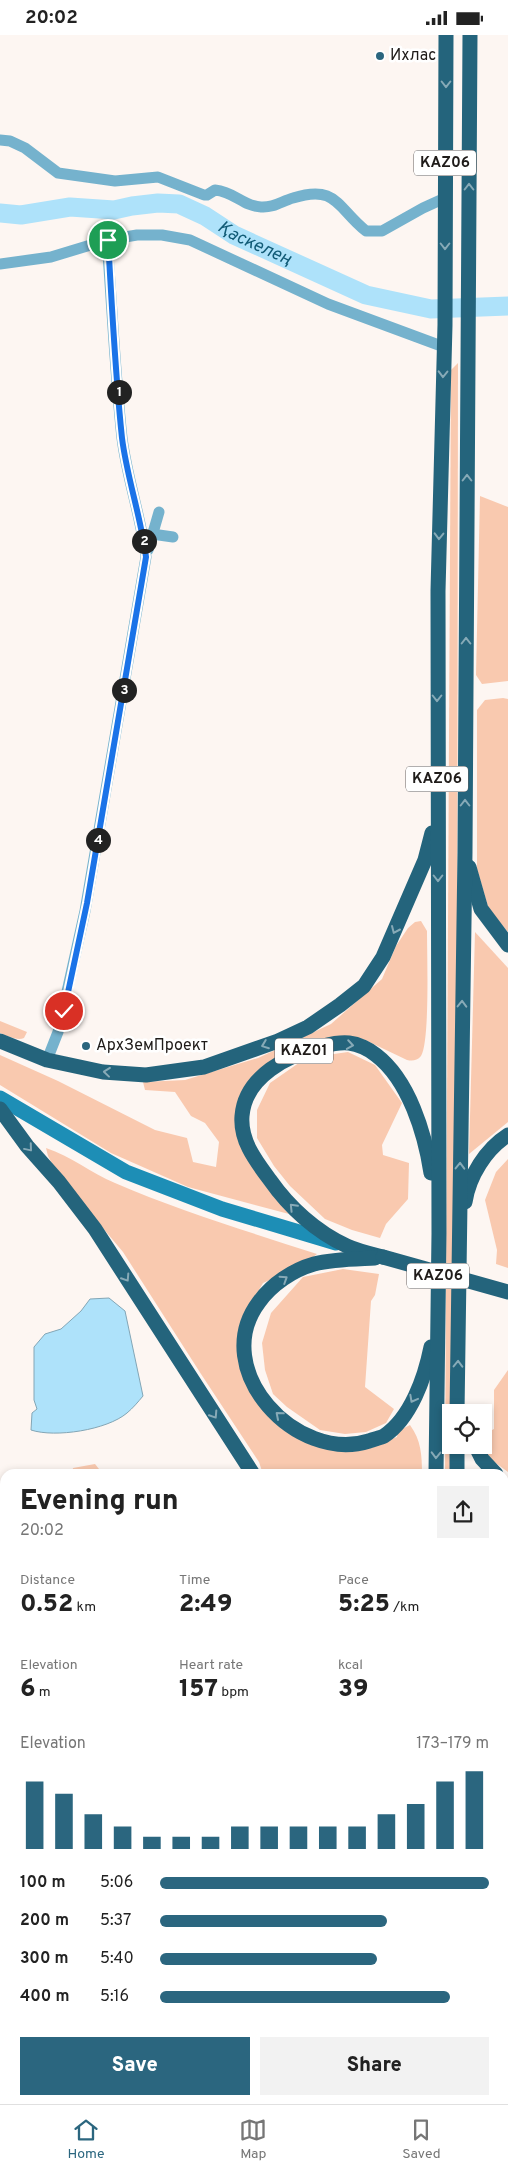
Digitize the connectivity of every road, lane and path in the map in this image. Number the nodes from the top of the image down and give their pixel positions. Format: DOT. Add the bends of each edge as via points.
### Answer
graph roads {
  1 [pos="446,35"];
  2 [pos="470,35"];
  3 [pos="446,128"];
  4 [pos="469,128"];
  5 [pos="0,140"];
  6 [pos="445,198"];
  7 [pos="108,240"];
  8 [pos="0,264"];
  9 [pos="444,347"];
  10 [pos="159,512"];
  11 [pos="152,533"];
  12 [pos="173,537"];
  13 [pos="146,557"];
  14 [pos="437,784"];
  15 [pos="465,852"];
  16 [pos="508,945"];
  17 [pos="0,1041"];
  18 [pos="47,1060"];
  19 [pos="0,1098"];
  20 [pos="0,1109"];
  21 [pos="508,1135"];
  22 [pos="439,1233"];
  23 [pos="459,1236"];
  24 [pos="346,1246"];
  25 [pos="383,1257"];
  26 [pos="508,1292"];
  27 [pos="437,1319"];
  28 [pos="458,1404"];
  29 [pos="457,1454"];
  30 [pos="480,1454"];
  31 [pos="250,1469"];
  32 [pos="436,1469"];
  33 [pos="457,1469"];
  34 [pos="491,1469"];
  1 -- 3 [label="highway, KАZ06, one-way"];
  2 -- 4 [label="highway, KАZ06"];
  3 -- 4 [label="highway"];
  3 -- 6 [label="highway, KАZ06"];
  15 -- 4 [label="highway, KАZ06, one-way"];
  5 -- 6 [label="street" via="25,148 58,173 115,181 158,177 204,195 215,190 228,191 248,204 261,207 278,205 292,198 327,194 366,231 382,231"];
  6 -- 9 [label="highway, KАZ06, one-way"];
  7 -- 8 [label="street" via="51,257"];
  7 -- 9 [label="street" via="162,235 190,241 328,304"];
  7 -- 13 [label="street" via="122,439"];
  9 -- 14 [label="highway, KАZ06, one-way"];
  10 -- 11 [label="street"];
  11 -- 12 [label="street"];
  11 -- 13 [label="street"];
  13 -- 18 [label="street" via="85,911 58,1032"];
  14 -- 18 [label="highway, one-way" via="430,844 395,930 383,957 364,986 340,1005 308,1027 278,1041 204,1067 146,1075 103,1072"];
  14 -- 22 [label="highway, KАZ06, one-way"];
  15 -- 16 [label="highway" via="481,909"];
  23 -- 15 [label="highway, KАZ06, one-way"];
  17 -- 18 [label="highway"];
  19 -- 24 [label="main road" via="126,1171 222,1209"];
  20 -- 31 [label="highway, one-way" via="95,1229"];
  21 -- 23 [label="highway" via="478,1166 467,1190"];
  24 -- 22 [label="highway, KАZ01, one-way" via="305,1219 280,1193 251,1155 244,1137 242,1116 245,1101 255,1084 271,1069 293,1056 332,1044 349,1043 377,1055 393,1073 413,1106 427,1144"];
  22 -- 27 [label="highway, KАZ06"];
  28 -- 23 [label="highway, KАZ06, one-way"];
  24 -- 25 [label="highway, KАZ01"];
  25 -- 26 [label="highway, KАZ01, bridge"];
  27 -- 25 [label="highway, one-way" via="428,1363 418,1389 403,1417 383,1436 354,1446 320,1442 301,1433 265,1403 251,1383 244,1347 246,1328 254,1308 265,1293 314,1264"];
  27 -- 32 [label="highway, KАZ06, one-way"];
  29 -- 33 [label="highway"];
  30 -- 34 [label="highway"];
}
